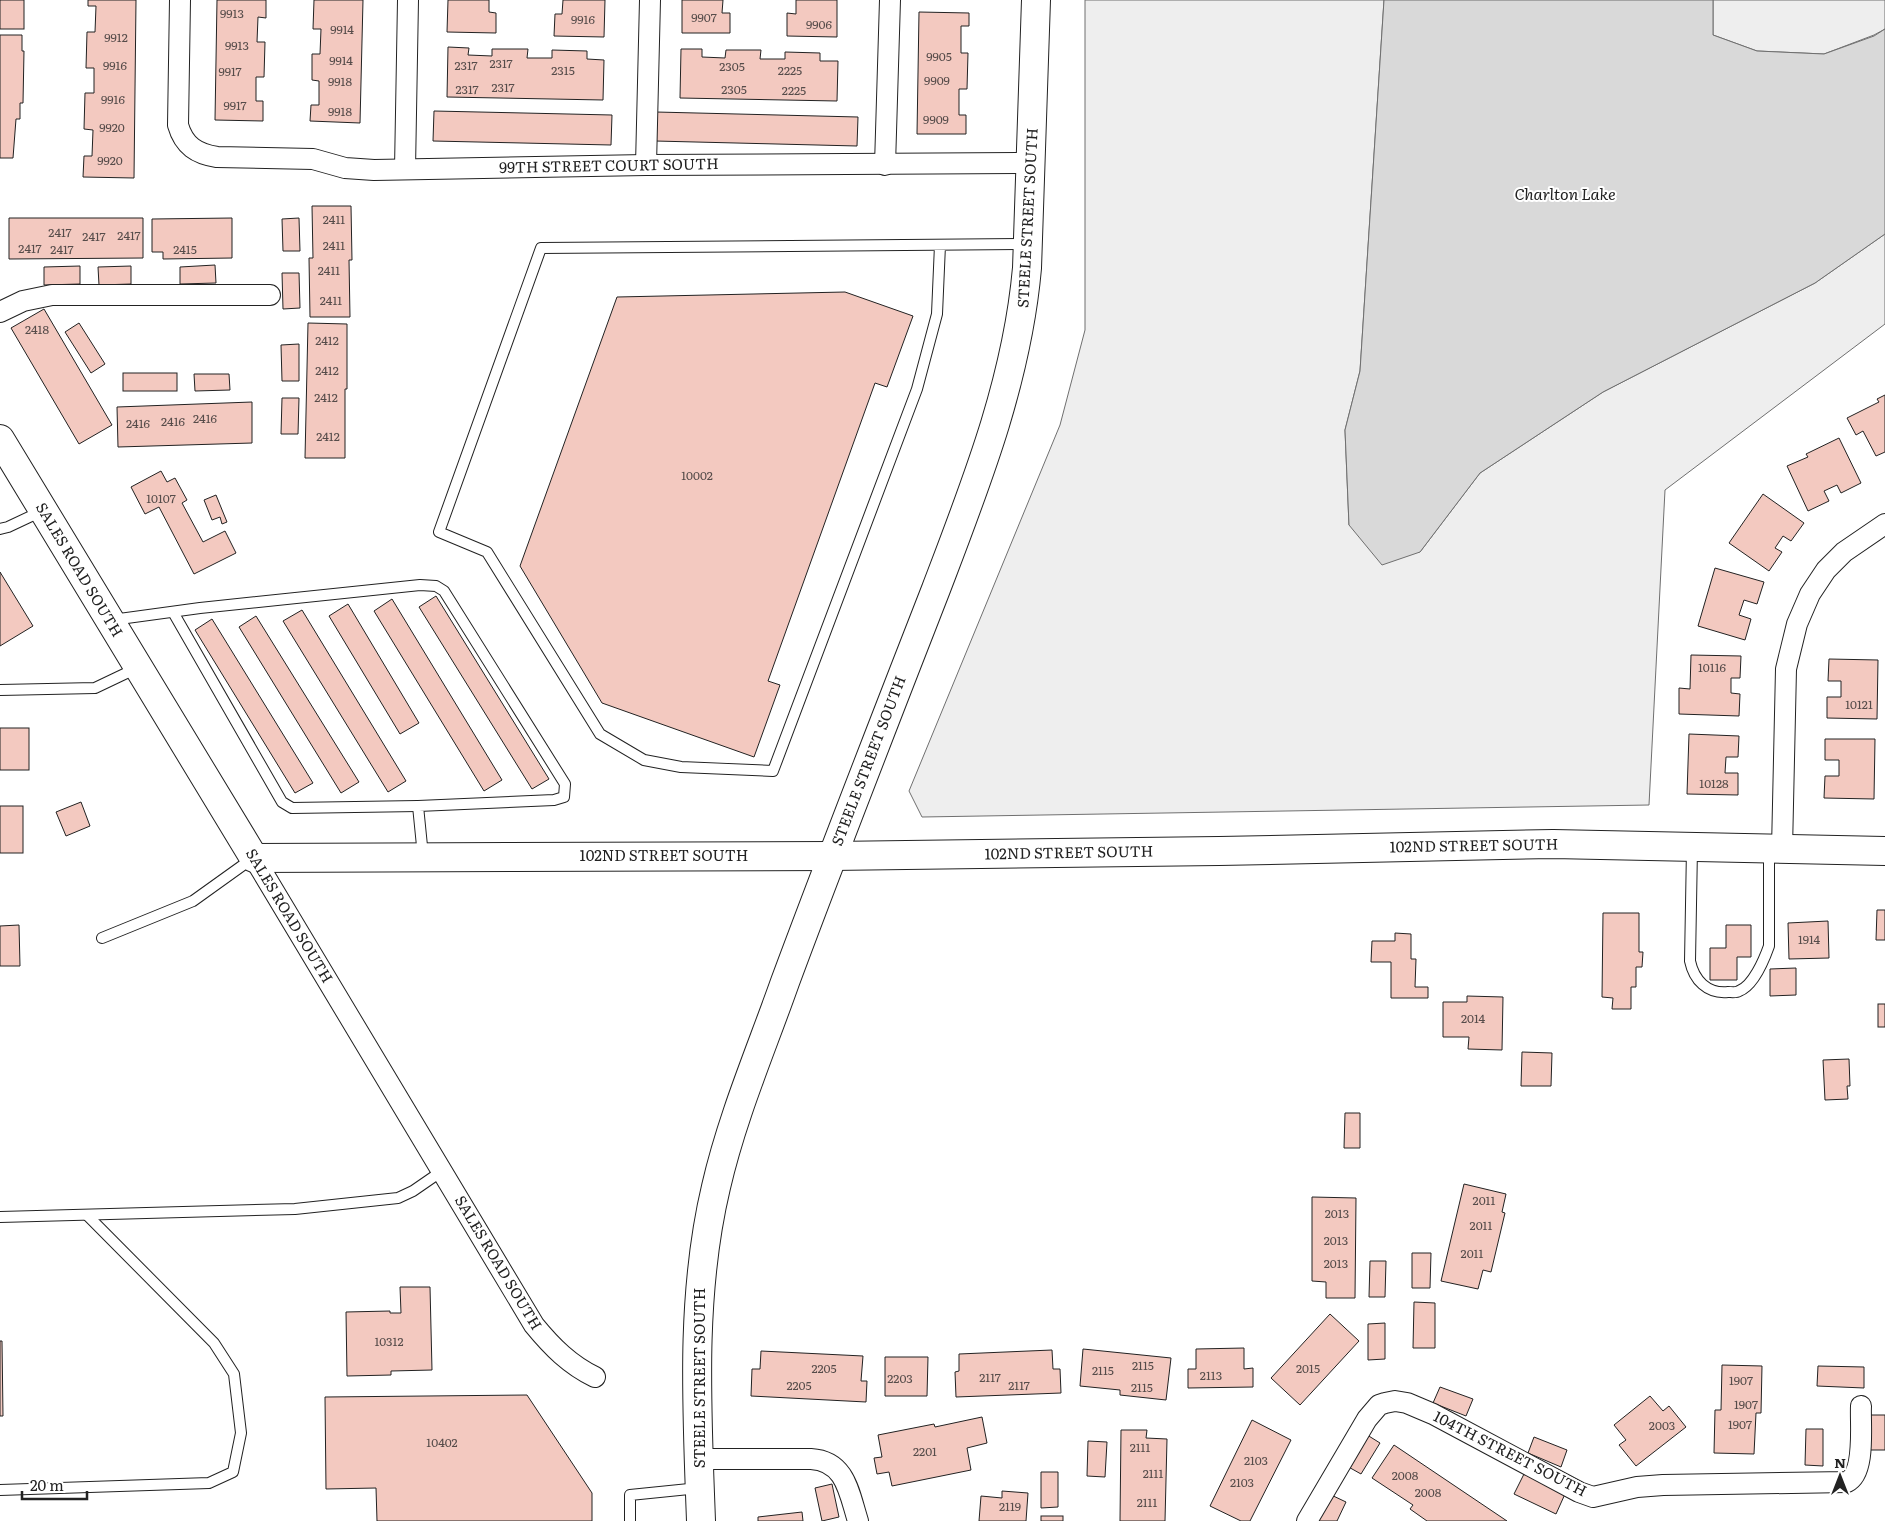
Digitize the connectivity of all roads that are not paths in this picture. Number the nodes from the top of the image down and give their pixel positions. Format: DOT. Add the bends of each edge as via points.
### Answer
graph roads {
  1 [pos="180,0"];
  2 [pos="408,0"];
  3 [pos="650,0"];
  4 [pos="890,0"];
  5 [pos="1036,0"];
  6 [pos="1032,163"];
  7 [pos="646,165"];
  8 [pos="885,165"];
  9 [pos="405,169"];
  10 [pos="1028,244"];
  11 [pos="940,245"];
  12 [pos="270,295"];
  13 [pos="0,312"];
  14 [pos="0,439"];
  15 [pos="43,510"];
  16 [pos="1885,524"];
  17 [pos="0,528"];
  18 [pos="173,612"];
  19 [pos="109,620"];
  20 [pos="138,668"];
  21 [pos="0,690"];
  22 [pos="418,806"];
  23 [pos="1692,847"];
  24 [pos="1776,848"];
  25 [pos="1885,850"];
  26 [pos="832,856"];
  27 [pos="423,857"];
  28 [pos="254,858"];
  29 [pos="102,938"];
  30 [pos="442,1171"];
  31 [pos="87,1215"];
  32 [pos="0,1217"];
  33 [pos="595,1377"];
  34 [pos="1860,1406"];
  35 [pos="699,1459"];
  36 [pos="700,1488"];
  37 [pos="0,1490"];
  38 [pos="630,1521"];
  39 [pos="701,1521"];
  40 [pos="858,1521"];
  41 [pos="1307,1521"];
  1 -- 9 [label="street, 99TH STREET COURT SOUTH" via="177,113 181,134 190,147 204,155 217,157 313,159 345,168"];
  2 -- 9 [label="street"];
  3 -- 7 [label="street"];
  4 -- 8 [label="street"];
  5 -- 6 [label="street, STEELE STREET SOUTH"];
  6 -- 8 [label="street, 99TH STREET COURT SOUTH"];
  6 -- 10 [label="street, STEELE STREET SOUTH"];
  7 -- 8 [label="street, 99TH STREET COURT SOUTH"];
  7 -- 9 [label="street, 99TH STREET COURT SOUTH"];
  10 -- 11 [label="lane"];
  10 -- 26 [label="street, STEELE STREET SOUTH" via="1024,308 995,425 972,493"];
  11 -- 11 [label="lane" via="541,248 439,532 487,552 600,734 644,760 681,767 773,771 916,389 937,314"];
  12 -- 13 [label="street" via="52,295 23,301"];
  14 -- 15 [label="street, SALES ROAD SOUTH"];
  15 -- 17 [label="lane"];
  15 -- 19 [label="street, SALES ROAD SOUTH"];
  16 -- 24 [label="street" via="1844,552 1826,570 1810,594 1797,624 1786,669"];
  18 -- 19 [label="lane"];
  18 -- 22 [label="lane" via="282,802 292,808"];
  18 -- 22 [label="lane" via="420,585 436,586 444,591 565,784 564,797"];
  19 -- 20 [label="street, SALES ROAD SOUTH"];
  20 -- 21 [label="lane" via="95,688"];
  20 -- 28 [label="street, SALES ROAD SOUTH"];
  22 -- 27 [label="lane"];
  23 -- 24 [label="street, 102ND STREET SOUTH"];
  23 -- 24 [label="lane" via="1692,972 1712,991 1723,992 1740,991 1754,978 1765,958 1769,946"];
  23 -- 26 [label="street, 102ND STREET SOUTH" via="1553,844"];
  24 -- 25 [label="street, 102ND STREET SOUTH"];
  26 -- 27 [label="street, 102ND STREET SOUTH"];
  26 -- 35 [label="street, STEELE STREET SOUTH" via="727,1144 709,1219 698,1322"];
  27 -- 28 [label="street, 102ND STREET SOUTH"];
  28 -- 29 [label="lane" via="193,901"];
  28 -- 30 [label="street, SALES ROAD SOUTH"];
  30 -- 31 [label="lane" via="398,1198 294,1209"];
  30 -- 33 [label="street, SALES ROAD SOUTH" via="534,1325 567,1361"];
  31 -- 32 [label="lane"];
  31 -- 37 [label="lane" via="214,1343 234,1374 241,1433 233,1472 209,1483"];
  34 -- 41 [label="street, 104TH STREET SOUTH" via="1858,1468 1854,1478 1847,1482 1654,1486 1617,1490 1593,1497 1433,1414 1408,1403 1391,1401 1379,1405 1367,1419"];
  35 -- 36 [label="street, STEELE STREET SOUTH"];
  35 -- 40 [label="street" via="828,1462 840,1473"];
  36 -- 38 [label="lane" via="630,1496"];
  36 -- 39 [label="street, STEELE STREET SOUTH"];
}
